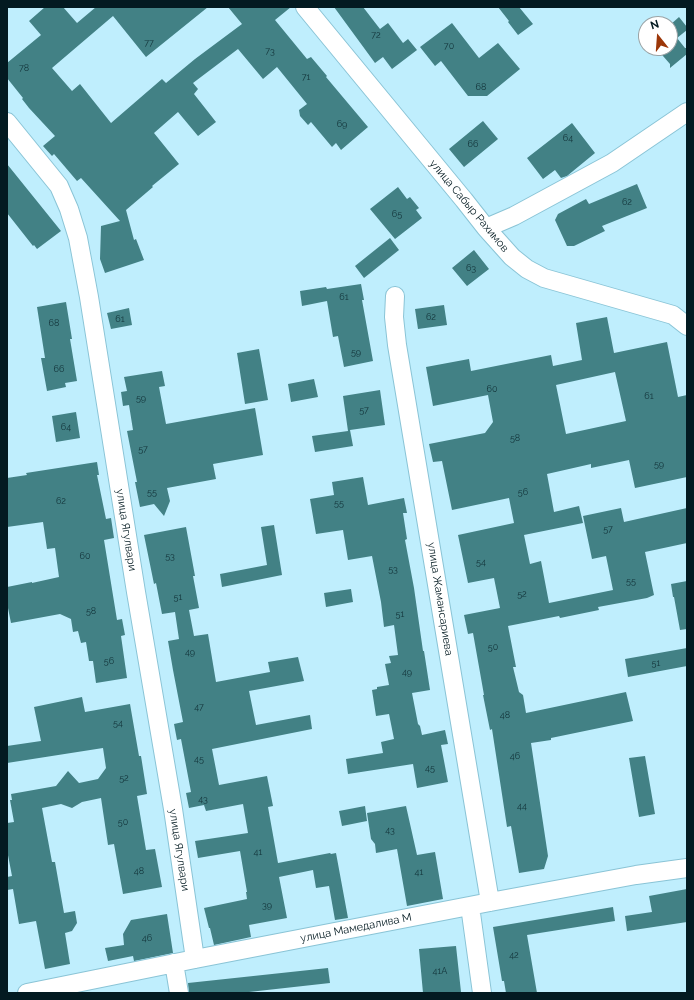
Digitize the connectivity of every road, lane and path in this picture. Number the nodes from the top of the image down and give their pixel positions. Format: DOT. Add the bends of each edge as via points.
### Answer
graph roads {
  1 [pos="304,7"];
  2 [pos="687,112"];
  3 [pos="7,122"];
  4 [pos="486,228"];
  5 [pos="395,296"];
  6 [pos="687,326"];
  7 [pos="687,868"];
  8 [pos="490,902"];
  9 [pos="470,906"];
  10 [pos="195,959"];
  11 [pos="174,963"];
  12 [pos="27,993"];
  13 [pos="179,993"];
  14 [pos="482,993"];
  1 -- 4 [label="street, улица Сабыр Рахимов"];
  2 -- 4 [label="street" via="612,163 514,216"];
  3 -- 10 [label="street, улица Ягулвари" via="59,186 70,209 78,238 90,297"];
  4 -- 6 [label="street, улица Сабыр Рахимов" via="512,257 544,278 673,315"];
  5 -- 8 [label="street, улица Жамансариева" via="397,345"];
  7 -- 8 [label="street, улица Мамедалива М"];
  8 -- 9 [label="street, улица Мамедалива М"];
  9 -- 10 [label="street, улица Мамедалива М"];
  9 -- 14 [label="street"];
  10 -- 11 [label="street, улица Мамедалива М"];
  11 -- 12 [label="street, улица Мамедалива М"];
  11 -- 13 [label="street"];
}
